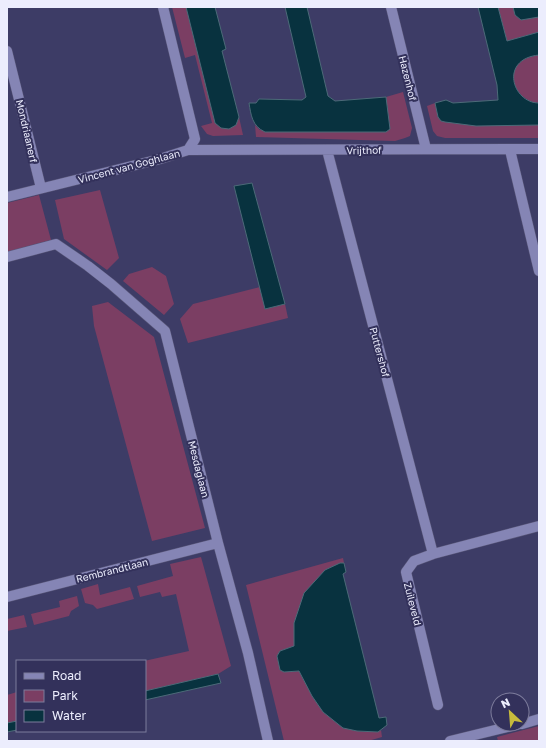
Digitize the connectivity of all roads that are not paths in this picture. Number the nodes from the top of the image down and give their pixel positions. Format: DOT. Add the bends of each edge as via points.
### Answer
graph roads {
  1 [pos="163,7"];
  2 [pos="390,7"];
  3 [pos="7,51"];
  4 [pos="426,149"];
  5 [pos="539,149"];
  6 [pos="188,150"];
  7 [pos="327,150"];
  8 [pos="510,150"];
  9 [pos="42,188"];
  10 [pos="7,197"];
  11 [pos="7,257"];
  12 [pos="539,271"];
  13 [pos="539,526"];
  14 [pos="218,543"];
  15 [pos="432,554"];
  16 [pos="7,597"];
  17 [pos="438,704"];
  18 [pos="501,732"];
  19 [pos="488,737"];
  20 [pos="268,741"];
  21 [pos="450,741"];
  1 -- 6 [label="street, Vincent van Goghlaan" via="195,139"];
  2 -- 4 [label="street, Hazenhof"];
  3 -- 9 [label="street, Mondriaanerf"];
  4 -- 7 [label="street, Vrijthof"];
  4 -- 8 [label="street, Vrijthof"];
  5 -- 8 [label="street, Vrijthof"];
  6 -- 7 [label="street, Vrijthof"];
  6 -- 9 [label="street, Vincent van Goghlaan" via="160,160"];
  7 -- 15 [label="street, Puttershof"];
  8 -- 12 [label="street"];
  9 -- 10 [label="street, Vincent van Goghlaan"];
  11 -- 14 [label="street, Mesdaglaan" via="56,244 111,284 165,331"];
  13 -- 15 [label="street, Zuileveld"];
  14 -- 16 [label="street, Rembrandtlaan"];
  14 -- 20 [label="street, Mesdaglaan" via="248,653"];
  15 -- 17 [label="street, Zuileveld" via="414,561 406,572"];
  18 -- 19 [label="street"];
  19 -- 21 [label="street"];
}
